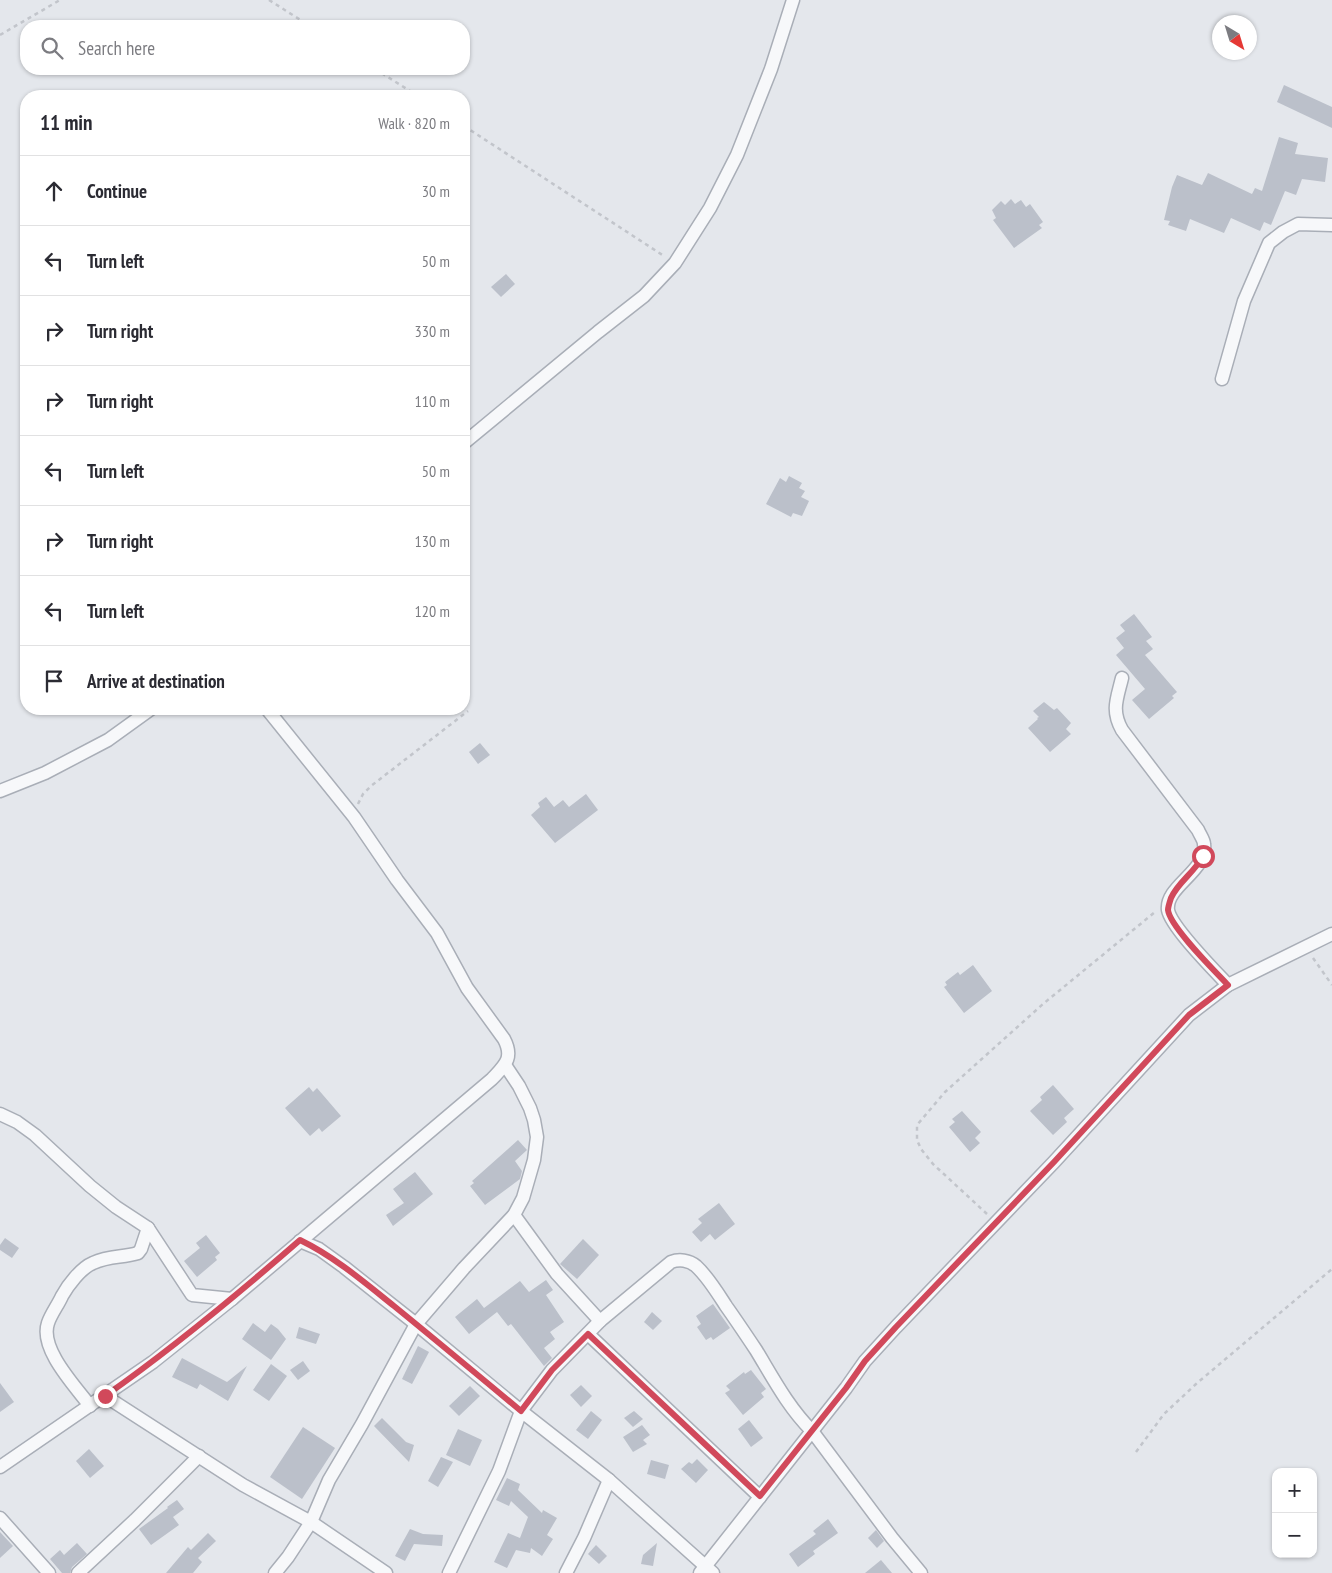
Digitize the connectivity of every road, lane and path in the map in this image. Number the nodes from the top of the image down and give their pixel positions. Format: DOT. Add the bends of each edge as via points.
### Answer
graph roads {
  1 [pos="60,0"];
  2 [pos="270,0"];
  3 [pos="793,0"];
  4 [pos="27,20"];
  5 [pos="301,20"];
  6 [pos="20,24"];
  7 [pos="0,36"];
  8 [pos="385,75"];
  9 [pos="409,90"];
  10 [pos="470,130"];
  11 [pos="1332,225"];
  12 [pos="675,263"];
  13 [pos="1222,379"];
  14 [pos="470,438"];
  15 [pos="1122,678"];
  16 [pos="143,715"];
  17 [pos="272,715"];
  18 [pos="463,715"];
  19 [pos="0,791"];
  20 [pos="354,817"];
  21 [pos="1170,900"];
  22 [pos="1332,934"];
  23 [pos="1306,947"];
  24 [pos="1228,985"];
  25 [pos="1332,985"];
  26 [pos="505,1065"];
  27 [pos="0,1114"];
  28 [pos="514,1215"];
  29 [pos="996,1222"];
  30 [pos="148,1228"];
  31 [pos="300,1240"];
  32 [pos="1332,1269"];
  33 [pos="232,1299"];
  34 [pos="600,1321"];
  35 [pos="416,1324"];
  36 [pos="588,1334"];
  37 [pos="105,1396"];
  38 [pos="90,1406"];
  39 [pos="521,1411"];
  40 [pos="812,1431"];
  41 [pos="1136,1452"];
  42 [pos="199,1456"];
  43 [pos="0,1467"];
  44 [pos="609,1480"];
  45 [pos="760,1496"];
  46 [pos="0,1518"];
  47 [pos="311,1522"];
  48 [pos="706,1571"];
  49 [pos="49,1573"];
  50 [pos="78,1573"];
  51 [pos="275,1573"];
  52 [pos="386,1573"];
  53 [pos="449,1573"];
  54 [pos="566,1573"];
  55 [pos="921,1573"];
  1 -- 4 [label="path"];
  2 -- 5 [label="path"];
  3 -- 12 [label="street" via="771,69 737,154 710,208"];
  6 -- 7 [label="path"];
  8 -- 9 [label="path"];
  10 -- 12 [label="path"];
  11 -- 13 [label="street" via="1298,224 1269,243 1244,301"];
  12 -- 14 [label="street" via="644,296"];
  15 -- 21 [label="street" via="1115,710 1117,721 1198,830 1204,845 1198,866"];
  16 -- 19 [label="street" via="108,740 45,773"];
  17 -- 20 [label="street"];
  18 -- 20 [label="path" via="371,786 363,794"];
  20 -- 26 [label="street" via="437,933 466,988 504,1039 509,1054"];
  21 -- 24 [label="street" via="1168,910 1173,920 1194,949"];
  21 -- 29 [label="path" via="1022,1023 945,1092 917,1125 917,1140 933,1164"];
  22 -- 23 [label="street"];
  23 -- 24 [label="street"];
  23 -- 25 [label="path"];
  24 -- 29 [label="street" via="1189,1015"];
  26 -- 28 [label="street" via="530,1108 537,1137 523,1198"];
  26 -- 31 [label="street"];
  27 -- 30 [label="street" via="35,1135 90,1186"];
  28 -- 34 [label="street" via="558,1274"];
  28 -- 35 [label="street"];
  29 -- 40 [label="street" via="865,1361"];
  30 -- 33 [label="street" via="192,1295"];
  30 -- 38 [label="street" via="138,1252 109,1256 90,1264 78,1275 48,1323 46,1336 52,1353"];
  31 -- 33 [label="street"];
  31 -- 35 [label="street" via="344,1267"];
  32 -- 41 [label="path" via="1196,1384 1164,1414"];
  33 -- 37 [label="street"];
  34 -- 36 [label="street"];
  34 -- 40 [label="street" via="671,1262 685,1261 695,1265 754,1347 789,1404"];
  35 -- 39 [label="street"];
  35 -- 47 [label="street" via="329,1480"];
  36 -- 39 [label="street" via="552,1370"];
  36 -- 45 [label="street"];
  37 -- 38 [label="street"];
  37 -- 42 [label="street"];
  38 -- 43 [label="street"];
  39 -- 44 [label="street"];
  39 -- 53 [label="street" via="499,1471"];
  40 -- 45 [label="street"];
  40 -- 55 [label="street"];
  42 -- 47 [label="street" via="243,1485"];
  42 -- 50 [label="street"];
  44 -- 48 [label="street"];
  44 -- 54 [label="street"];
  45 -- 48 [label="street"];
  46 -- 49 [label="street"];
  47 -- 51 [label="street"];
  47 -- 52 [label="street"];
}
